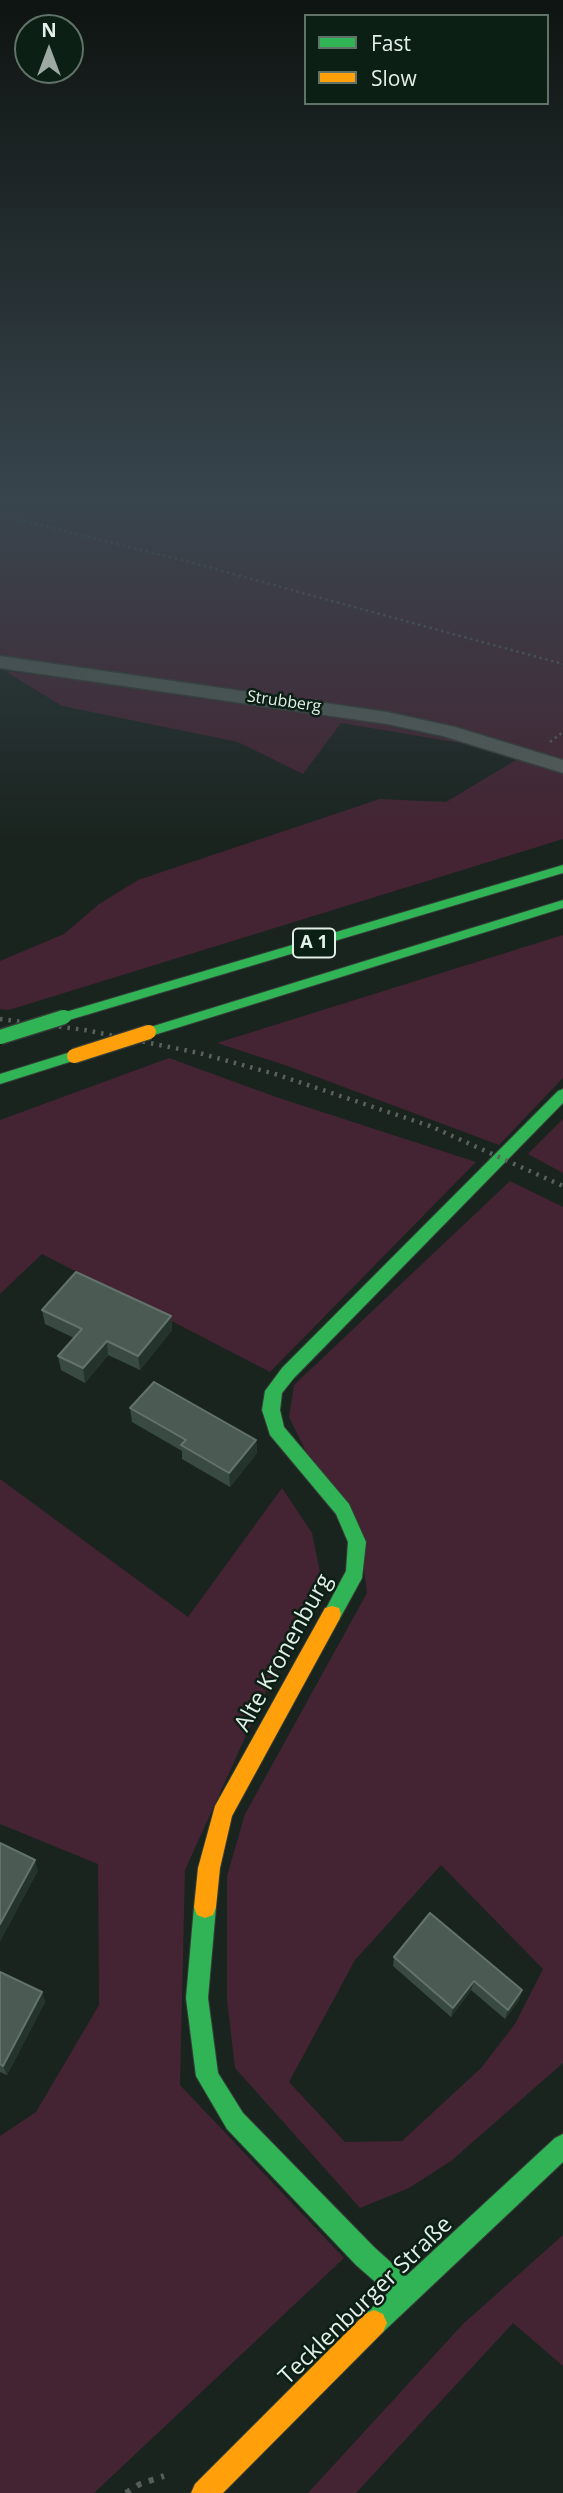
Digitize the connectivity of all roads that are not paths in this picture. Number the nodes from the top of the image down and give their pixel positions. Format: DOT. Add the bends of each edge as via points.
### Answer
graph roads {
  1 [pos="0,662"];
  2 [pos="563,767"];
  3 [pos="563,869"];
  4 [pos="563,904"];
  5 [pos="0,1037"];
  6 [pos="0,1079"];
  7 [pos="563,1094"];
  8 [pos="563,2146"];
  9 [pos="405,2292"];
  10 [pos="204,2493"];
  1 -- 2 [label="street, Strubberg" via="387,718 448,731"];
  3 -- 5 [label="main road, A 1, bridge"];
  4 -- 6 [label="main road, A 1, bridge"];
  7 -- 9 [label="main road, Alte Kronenburg" via="274,1391 271,1410 276,1430 343,1509 357,1542 355,1572 222,1813 209,1868 197,1998 207,2076 235,2122"];
  8 -- 9 [label="main road, Tecklenburger Straße"];
  9 -- 10 [label="main road, Tecklenburger Straße"];
}
